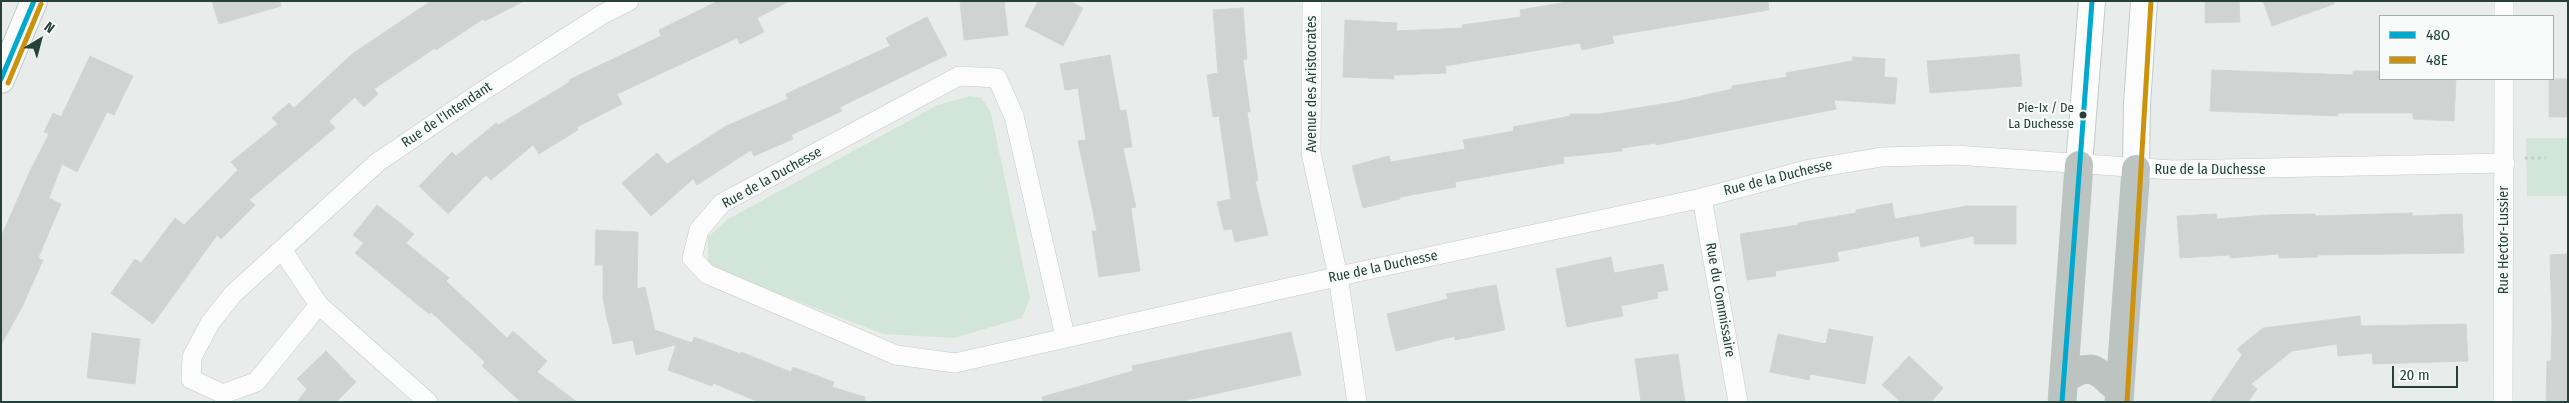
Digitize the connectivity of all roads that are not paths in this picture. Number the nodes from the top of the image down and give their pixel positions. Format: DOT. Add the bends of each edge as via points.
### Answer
graph roads {
  1 [pos="34,1"];
  2 [pos="629,1"];
  3 [pos="1312,1"];
  4 [pos="2092,1"];
  5 [pos="2144,1"];
  6 [pos="2504,1"];
  7 [pos="2504,15"];
  8 [pos="1,80"];
  9 [pos="2504,80"];
  10 [pos="2505,163"];
  11 [pos="2079,165"];
  12 [pos="2136,169"];
  13 [pos="1702,198"];
  14 [pos="282,251"];
  15 [pos="1338,276"];
  16 [pos="319,305"];
  17 [pos="1065,336"];
  18 [pos="2062,391"];
  19 [pos="2120,396"];
  20 [pos="428,402"];
  21 [pos="1357,402"];
  22 [pos="1738,402"];
  23 [pos="2503,402"];
  1 -- 8 [label="street"];
  2 -- 14 [label="street, Rue de l'Intendant" via="603,14 378,162"];
  3 -- 15 [label="street, Avenue des Aristocrates" via="1311,153"];
  4 -- 11 [label="street"];
  5 -- 12 [label="street"];
  6 -- 7 [label="street"];
  9 -- 10 [label="street, Rue Hector-Lussier"];
  10 -- 12 [label="street, Rue de la Duchesse" via="2266,170"];
  10 -- 23 [label="street, Rue Hector-Lussier"];
  11 -- 12 [label="street, Rue de la Duchesse"];
  11 -- 13 [label="street, Rue de la Duchesse" via="1955,155 1882,157 1810,169"];
  11 -- 18 [label="highway"];
  12 -- 19 [label="highway"];
  13 -- 15 [label="street, Rue de la Duchesse"];
  13 -- 22 [label="street, Rue du Commissaire"];
  14 -- 16 [label="street"];
  14 -- 16 [label="street, Rue de l'Intendant" via="233,294 210,323 192,356 191,379 223,394 256,382"];
  15 -- 17 [label="street, Rue de la Duchesse"];
  15 -- 21 [label="street, Avenue des Aristocrates"];
  16 -- 20 [label="street"];
  17 -- 17 [label="street, Rue de la Duchesse" via="955,363 896,355 707,274 692,258 699,230 722,203 959,76 997,78 1014,116"];
  18 -- 19 [label="highway" via="2080,370 2092,369 2101,374"];
}
